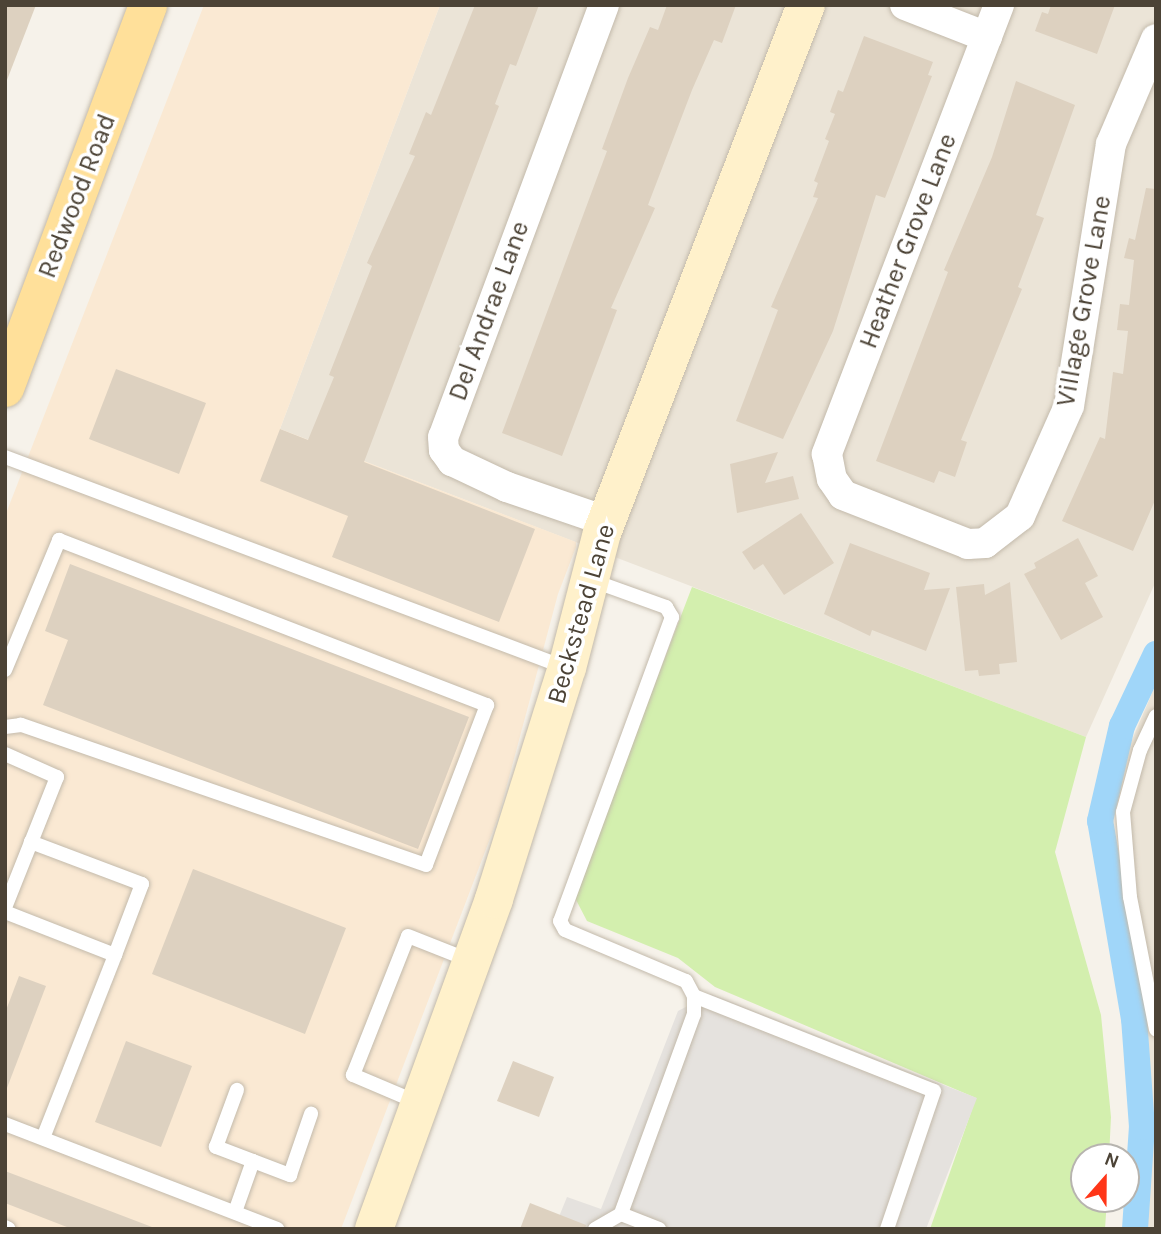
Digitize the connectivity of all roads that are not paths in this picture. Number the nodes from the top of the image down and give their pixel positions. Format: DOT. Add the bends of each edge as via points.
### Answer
graph roads {
  1 [pos="148,5"];
  2 [pos="604,5"];
  3 [pos="806,5"];
  4 [pos="905,5"];
  5 [pos="999,5"];
  6 [pos="987,37"];
  7 [pos="1156,39"];
  8 [pos="5,388"];
  9 [pos="5,457"];
  10 [pos="832,479"];
  11 [pos="606,521"];
  12 [pos="590,579"];
  13 [pos="567,668"];
  14 [pos="5,670"];
  15 [pos="1156,716"];
  16 [pos="5,727"];
  17 [pos="5,754"];
  18 [pos="31,842"];
  19 [pos="5,910"];
  20 [pos="116,955"];
  21 [pos="472,961"];
  22 [pos="694,996"];
  23 [pos="1156,1029"];
  24 [pos="237,1090"];
  25 [pos="422,1104"];
  26 [pos="311,1114"];
  27 [pos="5,1124"];
  28 [pos="43,1138"];
  29 [pos="253,1161"];
  30 [pos="235,1212"];
  31 [pos="621,1214"];
  32 [pos="261,1226"];
  33 [pos="277,1229"];
  34 [pos="374,1229"];
  35 [pos="595,1229"];
  36 [pos="659,1229"];
  37 [pos="887,1229"];
  1 -- 8 [label="main road, Redwood Road"];
  2 -- 11 [label="street, Del Andrae Lane" via="443,437 444,450 452,461"];
  3 -- 11 [label="street, Beckstead Lane"];
  4 -- 6 [label="street"];
  5 -- 6 [label="street, Heather Grove Lane"];
  6 -- 10 [label="street, Heather Grove Lane" via="827,454"];
  7 -- 10 [label="street, Village Grove Lane" via="1111,144 1069,406 1020,516 985,543 968,544 843,495"];
  9 -- 13 [label="lane"];
  11 -- 12 [label="street, Beckstead Lane"];
  12 -- 13 [label="street, Beckstead Lane"];
  12 -- 22 [label="lane" via="666,607 672,617 560,921 565,930 671,972 686,981"];
  13 -- 21 [label="street, Beckstead Lane"];
  14 -- 16 [label="lane" via="59,540 487,705 426,865 21,725"];
  15 -- 23 [label="lane" via="1140,750 1123,812 1130,897"];
  17 -- 18 [label="lane" via="57,776"];
  18 -- 19 [label="lane"];
  18 -- 20 [label="lane" via="142,884"];
  19 -- 20 [label="lane"];
  20 -- 28 [label="lane"];
  21 -- 25 [label="street, Beckstead Lane"];
  21 -- 25 [label="lane" via="408,936 354,1074"];
  22 -- 31 [label="lane" via="694,1014"];
  22 -- 37 [label="lane" via="934,1091"];
  24 -- 29 [label="lane" via="216,1147"];
  25 -- 34 [label="street, Beckstead Lane"];
  26 -- 29 [label="lane" via="290,1175"];
  27 -- 28 [label="lane"];
  28 -- 30 [label="lane"];
  29 -- 30 [label="lane"];
  30 -- 32 [label="lane"];
  31 -- 35 [label="lane"];
  31 -- 36 [label="lane"];
  32 -- 33 [label="lane"];
}
